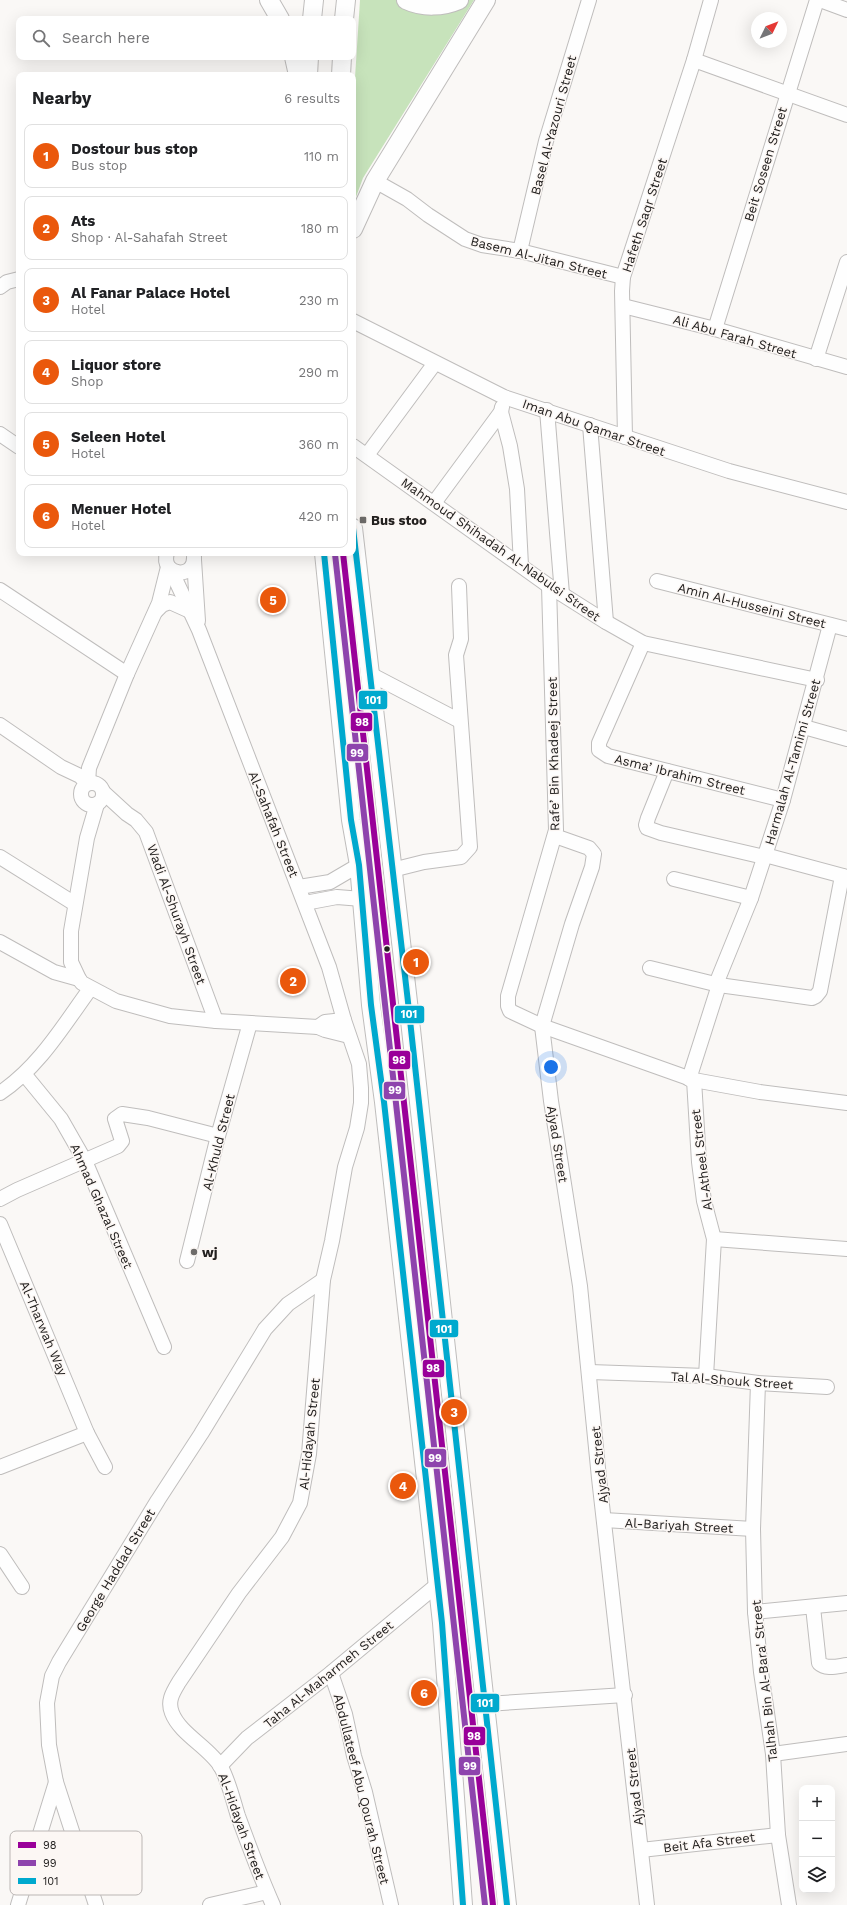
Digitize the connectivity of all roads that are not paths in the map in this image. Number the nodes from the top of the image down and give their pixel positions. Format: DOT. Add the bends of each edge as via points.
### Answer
graph roads {
  1 [pos="270,0"];
  2 [pos="314,0"];
  3 [pos="346,0"];
  4 [pos="406,0"];
  5 [pos="460,0"];
  6 [pos="486,0"];
  7 [pos="589,0"];
  8 [pos="711,0"];
  9 [pos="819,0"];
  10 [pos="847,10"];
  11 [pos="278,16"];
  12 [pos="312,16"];
  13 [pos="344,16"];
  14 [pos="295,60"];
  15 [pos="309,60"];
  16 [pos="342,60"];
  17 [pos="694,60"];
  18 [pos="297,72"];
  19 [pos="308,72"];
  20 [pos="341,72"];
  21 [pos="787,93"];
  22 [pos="847,115"];
  23 [pos="375,181"];
  24 [pos="356,222"];
  25 [pos="520,251"];
  26 [pos="847,262"];
  27 [pos="624,278"];
  28 [pos="16,280"];
  29 [pos="0,288"];
  30 [pos="623,306"];
  31 [pos="356,323"];
  32 [pos="715,329"];
  33 [pos="816,360"];
  34 [pos="434,363"];
  35 [pos="847,367"];
  36 [pos="504,397"];
  37 [pos="546,410"];
  38 [pos="501,412"];
  39 [pos="590,425"];
  40 [pos="0,434"];
  41 [pos="625,437"];
  42 [pos="16,445"];
  43 [pos="356,448"];
  44 [pos="368,455"];
  45 [pos="847,502"];
  46 [pos="434,503"];
  47 [pos="356,554"];
  48 [pos="324,556"];
  49 [pos="166,561"];
  50 [pos="191,562"];
  51 [pos="521,565"];
  52 [pos="657,581"];
  53 [pos="176,584"];
  54 [pos="459,586"];
  55 [pos="549,586"];
  56 [pos="0,590"];
  57 [pos="562,594"];
  58 [pos="157,607"];
  59 [pos="190,611"];
  60 [pos="606,622"];
  61 [pos="830,625"];
  62 [pos="847,629"];
  63 [pos="199,630"];
  64 [pos="643,643"];
  65 [pos="127,674"];
  66 [pos="370,674"];
  67 [pos="817,680"];
  68 [pos="460,722"];
  69 [pos="0,725"];
  70 [pos="804,727"];
  71 [pos="847,739"];
  72 [pos="667,771"];
  73 [pos="92,792"];
  74 [pos="783,800"];
  75 [pos="555,836"];
  76 [pos="764,856"];
  77 [pos="0,857"];
  78 [pos="359,865"];
  79 [pos="392,870"];
  80 [pos="844,876"];
  81 [pos="674,879"];
  82 [pos="299,887"];
  83 [pos="751,898"];
  84 [pos="362,899"];
  85 [pos="305,903"];
  86 [pos="75,904"];
  87 [pos="0,942"];
  88 [pos="650,968"];
  89 [pos="79,979"];
  90 [pos="718,985"];
  91 [pos="90,989"];
  92 [pos="344,1020"];
  93 [pos="216,1021"];
  94 [pos="250,1023"];
  95 [pos="542,1026"];
  96 [pos="318,1027"];
  97 [pos="349,1036"];
  98 [pos="25,1075"];
  99 [pos="691,1080"];
  100 [pos="0,1093"];
  101 [pos="847,1103"];
  102 [pos="218,1136"];
  103 [pos="85,1161"];
  104 [pos="0,1199"];
  105 [pos="0,1224"];
  106 [pos="714,1239"];
  107 [pos="847,1249"];
  108 [pos="187,1261"];
  109 [pos="323,1280"];
  110 [pos="164,1347"];
  111 [pos="590,1372"];
  112 [pos="706,1376"];
  113 [pos="758,1383"];
  114 [pos="827,1387"];
  115 [pos="87,1433"];
  116 [pos="0,1467"];
  117 [pos="105,1468"];
  118 [pos="604,1520"];
  119 [pos="753,1529"];
  120 [pos="0,1554"];
  121 [pos="438,1585"];
  122 [pos="22,1587"];
  123 [pos="847,1603"];
  124 [pos="813,1607"];
  125 [pos="755,1612"];
  126 [pos="847,1665"];
  127 [pos="331,1673"];
  128 [pos="625,1695"];
  129 [pos="486,1704"];
  130 [pos="847,1744"];
  131 [pos="773,1754"];
  132 [pos="220,1766"];
  133 [pos="56,1782"];
  134 [pos="41,1831"];
  135 [pos="72,1831"];
  136 [pos="778,1834"];
  137 [pos="641,1850"];
  138 [pos="267,1892"];
  139 [pos="21,1895"];
  140 [pos="93,1895"];
  141 [pos="18,1905"];
  142 [pos="96,1905"];
  143 [pos="210,1905"];
  144 [pos="273,1905"];
  145 [pos="391,1905"];
  146 [pos="463,1905"];
  147 [pos="507,1905"];
  148 [pos="647,1905"];
  149 [pos="788,1905"];
  1 -- 11 [label="main road"];
  2 -- 12 [label="main road"];
  3 -- 13 [label="main road"];
  4 -- 5 [label="main road" via="424,6 443,6"];
  6 -- 23 [label="main road"];
  7 -- 25 [label="street, Basel Al-Yazouri Street" via="546,141"];
  8 -- 17 [label="street, Hafeth Saqr Street"];
  9 -- 10 [label="street"];
  9 -- 21 [label="street, Beit Soseen Street"];
  14 -- 18 [label="main road"];
  15 -- 19 [label="main road"];
  16 -- 20 [label="main road"];
  17 -- 21 [label="street"];
  17 -- 27 [label="street, Hafeth Saqr Street"];
  21 -- 22 [label="street"];
  21 -- 32 [label="street, Beit Soseen Street"];
  23 -- 24 [label="main road"];
  23 -- 25 [label="street, Basem Al-Jitan Street" via="407,199 465,239 482,245"];
  25 -- 27 [label="street, Basem Al-Jitan Street"];
  26 -- 33 [label="street"];
  27 -- 30 [label="street, Hafeth Saqr Street"];
  28 -- 29 [label="street" via="7,282"];
  30 -- 32 [label="street, Ali Abu Farah Street"];
  30 -- 41 [label="street, Hafeth Saqr Street"];
  31 -- 34 [label="street, Iman Abu Qamar Street"];
  32 -- 33 [label="street, Ali Abu Farah Street"];
  33 -- 35 [label="street, Ali Abu Farah Street"];
  34 -- 36 [label="street, Iman Abu Qamar Street"];
  34 -- 44 [label="street"];
  36 -- 37 [label="street, Iman Abu Qamar Street"];
  36 -- 38 [label="street"];
  37 -- 39 [label="street, Iman Abu Qamar Street"];
  37 -- 57 [label="street"];
  38 -- 46 [label="street"];
  38 -- 51 [label="street" via="517,489"];
  39 -- 41 [label="street, Iman Abu Qamar Street"];
  39 -- 60 [label="street"];
  40 -- 42 [label="street"];
  41 -- 45 [label="street, Iman Abu Qamar Street" via="729,471"];
  43 -- 44 [label="street, Mahmoud Shihadah Al-Nabulsi Street"];
  44 -- 46 [label="street, Mahmoud Shihadah Al-Nabulsi Street"];
  46 -- 51 [label="street, Mahmoud Shihadah Al-Nabulsi Street"];
  47 -- 66 [label="main road"];
  48 -- 78 [label="main road" via="351,812"];
  49 -- 50 [label="street" via="180,573"];
  49 -- 53 [label="street, Al-Sahafah Street"];
  49 -- 58 [label="street"];
  50 -- 53 [label="street"];
  50 -- 63 [label="street, Al-Sahafah Street"];
  51 -- 55 [label="street, Mahmoud Shihadah Al-Nabulsi Street"];
  52 -- 61 [label="street, Amin Al-Husseini Street"];
  53 -- 58 [label="street"];
  53 -- 59 [label="street, Al-Sahafah Street"];
  54 -- 68 [label="street" via="461,639 456,655"];
  55 -- 57 [label="street, Mahmoud Shihadah Al-Nabulsi Street"];
  55 -- 75 [label="street, Rafe’ Bin Khadeej Street"];
  56 -- 65 [label="street"];
  57 -- 60 [label="street, Mahmoud Shihadah Al-Nabulsi Street"];
  58 -- 59 [label="street" via="170,602"];
  58 -- 65 [label="street"];
  59 -- 63 [label="street, Al-Sahafah Street"];
  60 -- 64 [label="street, Mahmoud Shihadah Al-Nabulsi Street"];
  61 -- 62 [label="street, Amin Al-Husseini Street"];
  61 -- 67 [label="street, Harmalah Al-Tamimi Street"];
  63 -- 82 [label="street, Al-Sahafah Street" via="270,818"];
  64 -- 67 [label="street, Mahmoud Shihadah Al-Nabulsi Street"];
  64 -- 72 [label="street, Asma’ Ibrahim Street" via="599,743 599,750 608,756"];
  65 -- 73 [label="street" via="89,768"];
  66 -- 68 [label="street"];
  66 -- 79 [label="main road"];
  67 -- 70 [label="street, Harmalah Al-Tamimi Street"];
  68 -- 79 [label="street" via="470,842 468,851 457,858 424,862"];
  69 -- 73 [label="street, Wadi Al-Shurayh Street"];
  70 -- 71 [label="street"];
  70 -- 74 [label="street, Harmalah Al-Tamimi Street"];
  72 -- 74 [label="street, Asma’ Ibrahim Street"];
  72 -- 76 [label="street" via="648,818 647,828"];
  73 -- 86 [label="street"];
  73 -- 93 [label="street, Wadi Al-Shurayh Street" via="142,825 151,841"];
  74 -- 76 [label="street, Harmalah Al-Tamimi Street"];
  75 -- 95 [label="street, Rafe’ Bin Khadeej Street" via="508,996 510,1011"];
  75 -- 95 [label="street" via="589,848 594,856"];
  76 -- 80 [label="street"];
  76 -- 83 [label="street, Harmalah Al-Tamimi Street"];
  77 -- 86 [label="street"];
  78 -- 82 [label="street" via="330,882"];
  78 -- 84 [label="main road"];
  79 -- 129 [label="main road"];
  80 -- 90 [label="street" via="820,991 816,996 812,998 771,994"];
  81 -- 83 [label="street"];
  82 -- 85 [label="street, Al-Sahafah Street"];
  83 -- 90 [label="street, Harmalah Al-Tamimi Street"];
  84 -- 85 [label="street" via="337,897"];
  84 -- 121 [label="main road" via="371,1005"];
  85 -- 92 [label="street, Al-Sahafah Street" via="329,967"];
  86 -- 89 [label="street" via="70,949 71,962"];
  87 -- 89 [label="street" via="54,972"];
  88 -- 90 [label="street"];
  89 -- 91 [label="street"];
  90 -- 99 [label="street, Harmalah Al-Tamimi Street"];
  91 -- 93 [label="street" via="116,1001 156,1012"];
  91 -- 98 [label="street"];
  92 -- 96 [label="street" via="325,1022"];
  92 -- 97 [label="street, Al-Hidayah Street"];
  93 -- 94 [label="street"];
  94 -- 96 [label="street"];
  94 -- 102 [label="street, Al-Khuld Street"];
  95 -- 99 [label="street"];
  95 -- 111 [label="street, Ajyad Street"];
  96 -- 97 [label="street"];
  97 -- 109 [label="street, Al-Hidayah Street" via="361,1075 361,1103 357,1128 345,1167"];
  98 -- 100 [label="street"];
  98 -- 103 [label="street, Ahmad Ghazal Street" via="61,1119"];
  99 -- 101 [label="street"];
  99 -- 106 [label="street, Al-Atheel Street" via="704,1201"];
  102 -- 103 [label="street" via="122,1114 115,1122 121,1138 120,1144"];
  102 -- 108 [label="street, Al-Khuld Street"];
  103 -- 104 [label="street"];
  103 -- 110 [label="street, Ahmad Ghazal Street"];
  105 -- 115 [label="street, Al-Tharwah Way"];
  106 -- 107 [label="street"];
  106 -- 112 [label="street, Al-Atheel Street"];
  109 -- 132 [label="street, Al-Hidayah Street" via="309,1454 300,1503 282,1537 239,1593 171,1694 172,1714"];
  109 -- 133 [label="street, George Haddad Street" via="288,1304 265,1329 59,1662 52,1676 47,1703"];
  111 -- 112 [label="street, Tal Al-Shouk Street"];
  111 -- 118 [label="street, Ajyad Street"];
  112 -- 113 [label="street, Tal Al-Shouk Street"];
  113 -- 114 [label="street, Tal Al-Shouk Street"];
  113 -- 119 [label="street, Talhah Bin Al-Bara' Street"];
  115 -- 116 [label="street"];
  115 -- 117 [label="street, Al-Tharwah Way"];
  118 -- 119 [label="street, Al-Bariyah Street"];
  118 -- 128 [label="street, Ajyad Street"];
  119 -- 125 [label="street, Talhah Bin Al-Bara' Street"];
  120 -- 122 [label="street"];
  121 -- 127 [label="street, Taha Al-Maharmeh Street"];
  121 -- 146 [label="main road"];
  123 -- 124 [label="street"];
  124 -- 125 [label="street"];
  124 -- 126 [label="street" via="819,1663 827,1667"];
  125 -- 131 [label="street, Talhah Bin Al-Bara' Street"];
  127 -- 132 [label="street, Taha Al-Maharmeh Street" via="247,1738"];
  127 -- 145 [label="street, Abdullateef Abu Qourah Street" via="345,1714"];
  128 -- 129 [label="street"];
  128 -- 137 [label="street, Ajyad Street"];
  129 -- 147 [label="main road"];
  130 -- 131 [label="street"];
  131 -- 136 [label="street, Talhah Bin Al-Bara' Street"];
  132 -- 138 [label="street, Al-Hidayah Street"];
  133 -- 134 [label="street"];
  133 -- 135 [label="street, George Haddad Street"];
  136 -- 137 [label="street, Beit Afa Street"];
  136 -- 149 [label="street, Talhah Bin Al-Bara' Street"];
  137 -- 148 [label="street, Ajyad Street"];
  138 -- 143 [label="street"];
  138 -- 144 [label="street, Al-Hidayah Street"];
  139 -- 141 [label="street"];
  140 -- 142 [label="street, George Haddad Street"];
}
